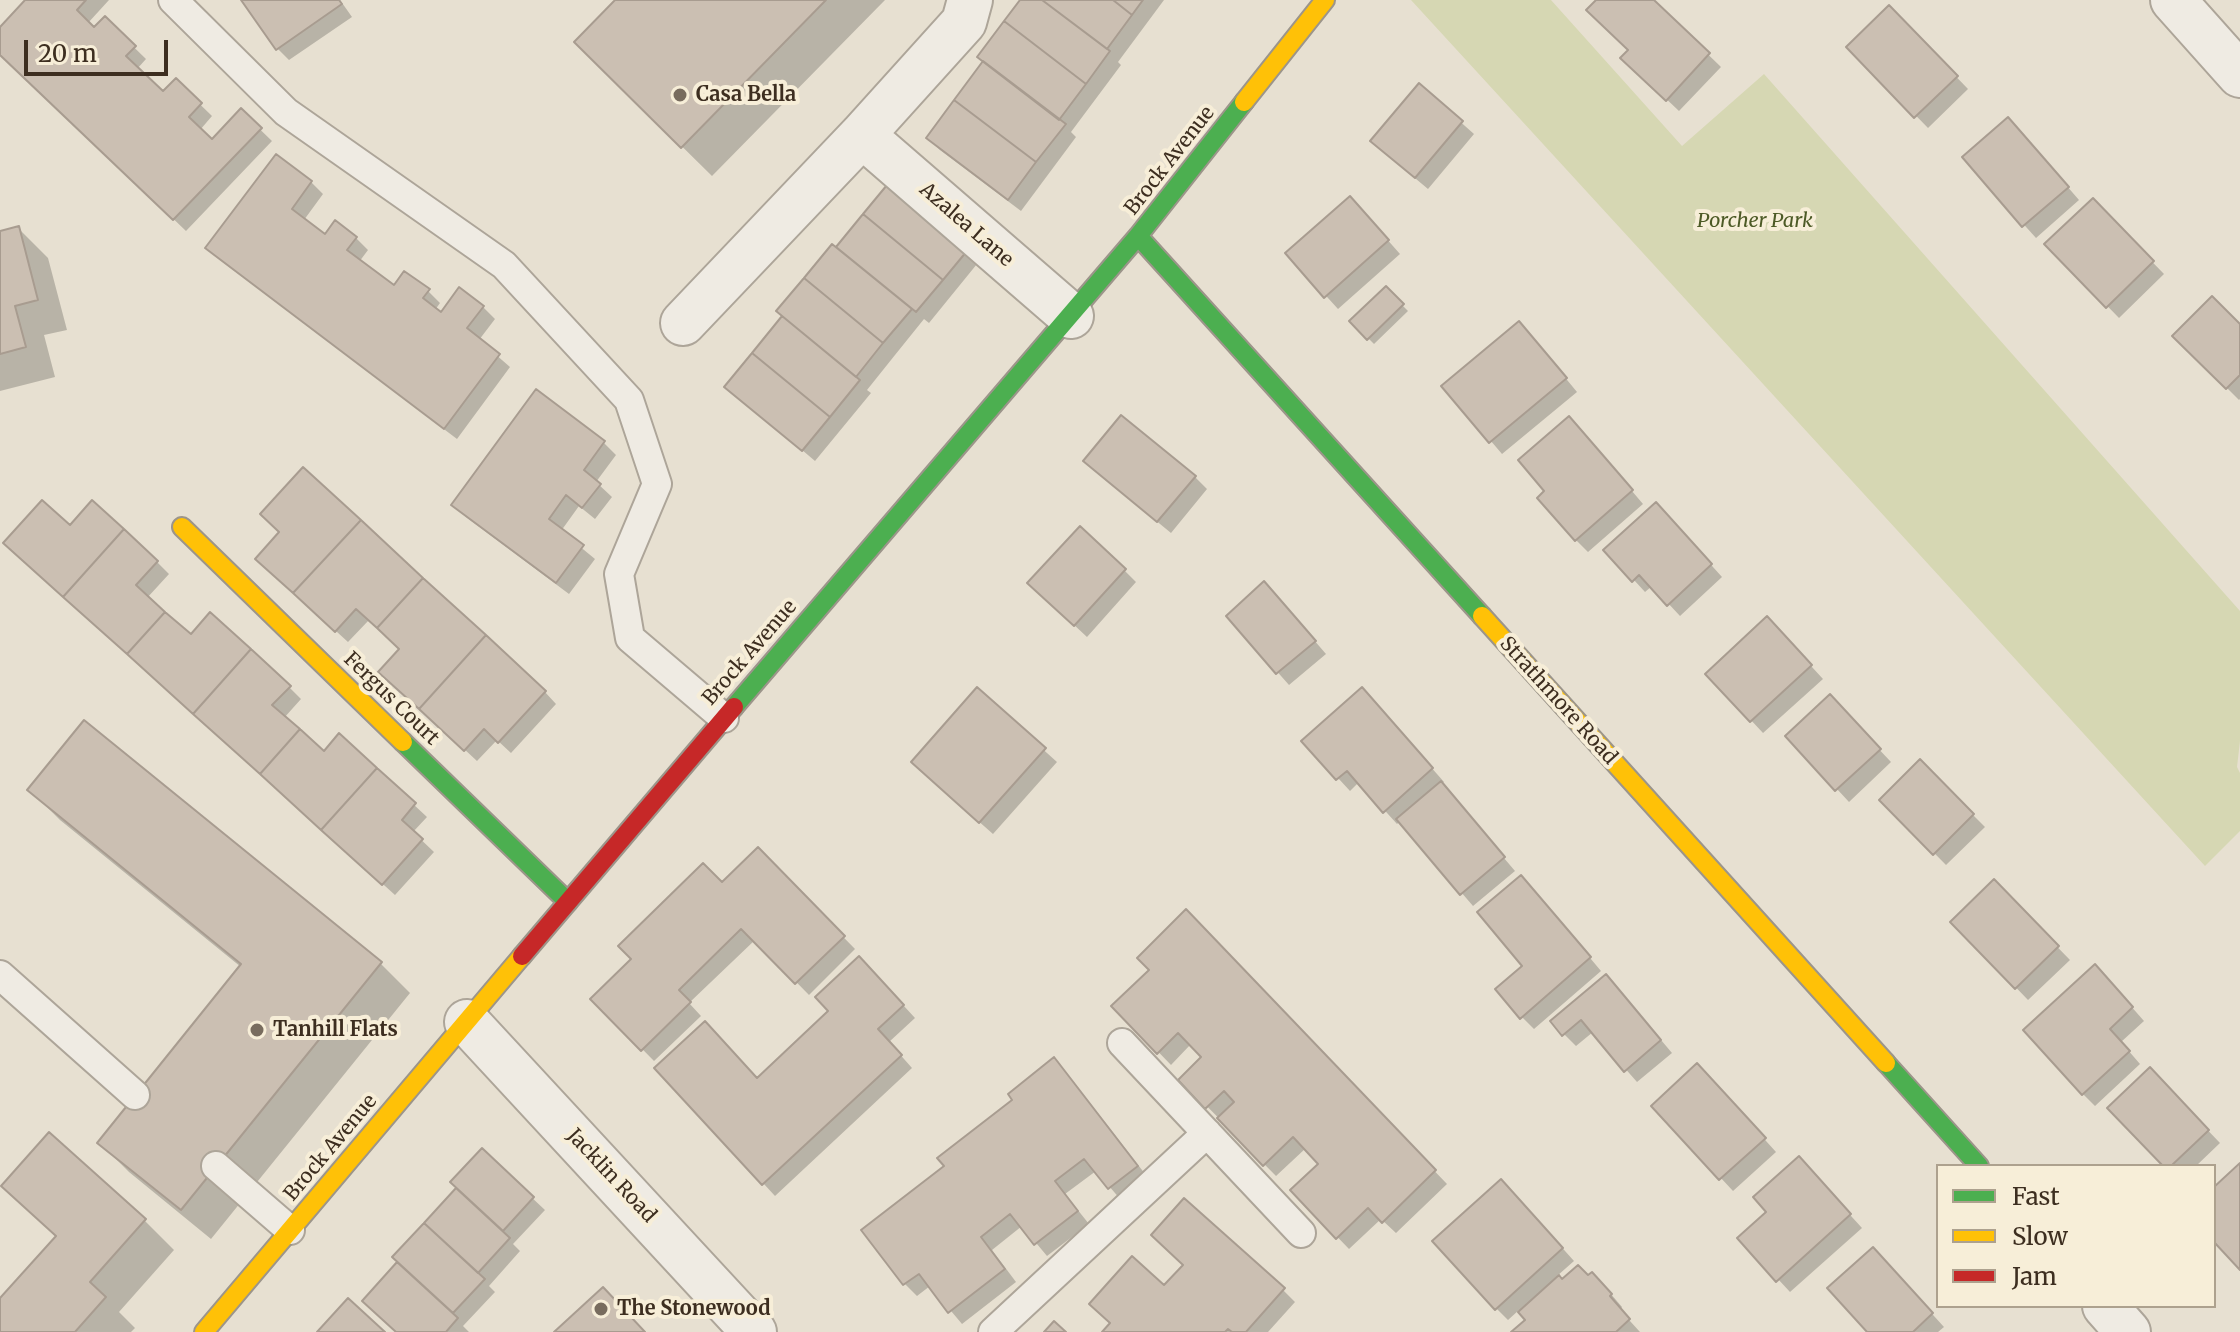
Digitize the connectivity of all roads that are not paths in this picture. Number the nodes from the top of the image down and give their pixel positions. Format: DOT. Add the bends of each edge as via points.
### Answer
graph roads {
  1 [pos="173,0"];
  2 [pos="970,0"];
  3 [pos="1325,0"];
  4 [pos="2173,0"];
  5 [pos="2240,75"];
  6 [pos="862,135"];
  7 [pos="1138,236"];
  8 [pos="1071,316"];
  9 [pos="683,323"];
  10 [pos="182,527"];
  11 [pos="724,718"];
  12 [pos="568,902"];
  13 [pos="0,975"];
  14 [pos="467,1022"];
  15 [pos="1122,1043"];
  16 [pos="135,1095"];
  17 [pos="1207,1133"];
  18 [pos="1977,1164"];
  19 [pos="216,1166"];
  20 [pos="290,1230"];
  21 [pos="1301,1233"];
  22 [pos="2107,1308"];
  23 [pos="204,1332"];
  24 [pos="754,1332"];
  25 [pos="993,1332"];
  26 [pos="2128,1332"];
  1 -- 11 [label="lane" via="286,112 504,265 629,400 657,484 619,574 630,638"];
  2 -- 6 [label="street" via="964,22"];
  3 -- 7 [label="street, Brock Avenue"];
  4 -- 5 [label="street"];
  6 -- 8 [label="street, Azalea Lane"];
  6 -- 9 [label="street"];
  7 -- 8 [label="street, Brock Avenue"];
  7 -- 18 [label="street, Strathmore Road"];
  8 -- 11 [label="street, Brock Avenue"];
  10 -- 12 [label="street, Fergus Court"];
  11 -- 12 [label="street, Brock Avenue"];
  12 -- 14 [label="street, Brock Avenue"];
  13 -- 16 [label="lane"];
  14 -- 20 [label="street, Brock Avenue"];
  14 -- 24 [label="street, Jacklin Road"];
  15 -- 17 [label="lane"];
  17 -- 21 [label="lane"];
  17 -- 25 [label="lane"];
  19 -- 20 [label="lane"];
  20 -- 23 [label="street, Brock Avenue"];
  22 -- 26 [label="street"];
}
